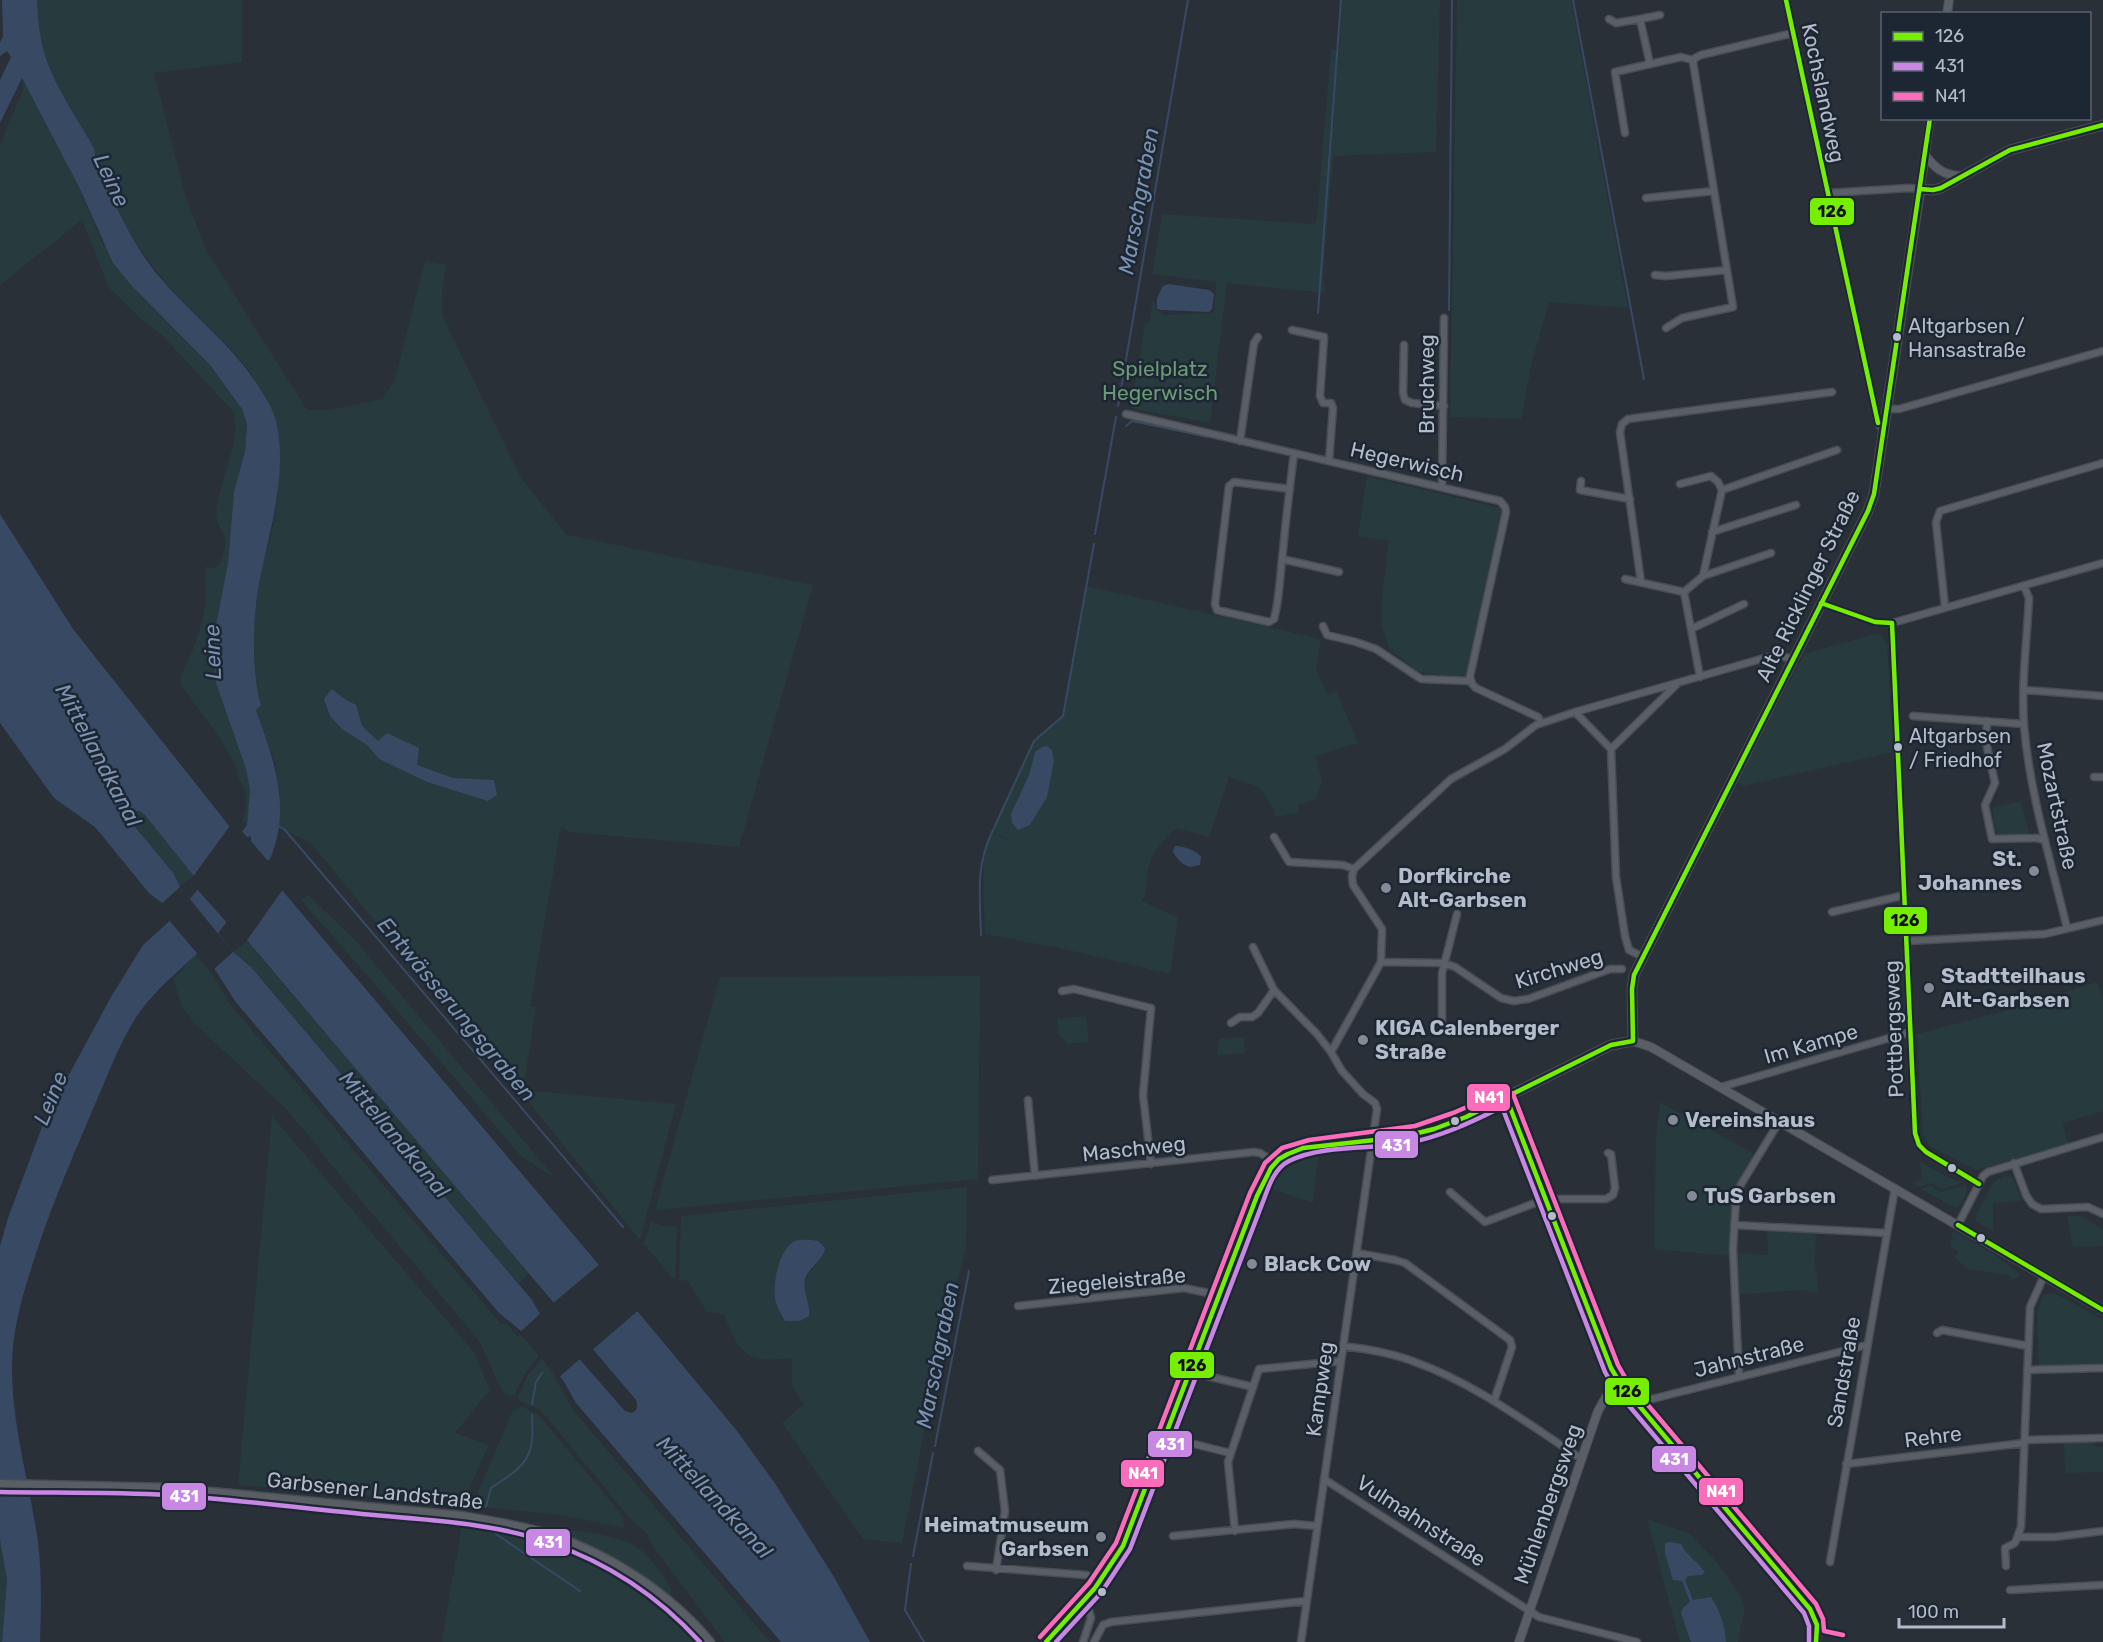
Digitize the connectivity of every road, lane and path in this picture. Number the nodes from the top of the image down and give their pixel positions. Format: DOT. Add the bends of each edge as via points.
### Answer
graph roads {
  1 [pos="1786,0"];
  2 [pos="1659,15"];
  3 [pos="1609,19"];
  4 [pos="1640,20"];
  5 [pos="1793,33"];
  6 [pos="1693,60"];
  7 [pos="1650,64"];
  8 [pos="1930,120"];
  9 [pos="2103,125"];
  10 [pos="1625,133"];
  11 [pos="1925,155"];
  12 [pos="1960,176"];
  13 [pos="1920,189"];
  14 [pos="1713,191"];
  15 [pos="1828,193"];
  16 [pos="1646,198"];
  17 [pos="1727,270"];
  18 [pos="1655,275"];
  19 [pos="1444,318"];
  20 [pos="1666,328"];
  21 [pos="1292,330"];
  22 [pos="1257,337"];
  23 [pos="1404,345"];
  24 [pos="2103,351"];
  25 [pos="1833,392"];
  26 [pos="1444,406"];
  27 [pos="1887,409"];
  28 [pos="1126,414"];
  29 [pos="1885,428"];
  30 [pos="1240,441"];
  31 [pos="1837,450"];
  32 [pos="1294,453"];
  33 [pos="1329,461"];
  34 [pos="2103,463"];
  35 [pos="1581,481"];
  36 [pos="1680,484"];
  37 [pos="1442,487"];
  38 [pos="1290,489"];
  39 [pos="1722,490"];
  40 [pos="1630,500"];
  41 [pos="1796,505"];
  42 [pos="1712,532"];
  43 [pos="1771,553"];
  44 [pos="1282,559"];
  45 [pos="2103,563"];
  46 [pos="1339,572"];
  47 [pos="1703,576"];
  48 [pos="1625,579"];
  49 [pos="1641,582"];
  50 [pos="2024,586"];
  51 [pos="1684,592"];
  52 [pos="1821,603"];
  53 [pos="1744,604"];
  54 [pos="1946,607"];
  55 [pos="1892,623"];
  56 [pos="1323,626"];
  57 [pos="1691,629"];
  58 [pos="1793,658"];
  59 [pos="1700,677"];
  60 [pos="1470,681"];
  61 [pos="1678,683"];
  62 [pos="2024,690"];
  63 [pos="2103,696"];
  64 [pos="1575,712"];
  65 [pos="1913,716"];
  66 [pos="1987,721"];
  67 [pos="1541,722"];
  68 [pos="2024,724"];
  69 [pos="1611,749"];
  70 [pos="2094,777"];
  71 [pos="2103,777"];
  72 [pos="1274,837"];
  73 [pos="2045,840"];
  74 [pos="1354,869"];
  75 [pos="1905,895"];
  76 [pos="1832,912"];
  77 [pos="1457,914"];
  78 [pos="2103,920"];
  79 [pos="2067,928"];
  80 [pos="1907,941"];
  81 [pos="1253,947"];
  82 [pos="1643,957"];
  83 [pos="1381,962"];
  84 [pos="1444,963"];
  85 [pos="1622,969"];
  86 [pos="1274,990"];
  87 [pos="1062,992"];
  88 [pos="1231,1023"];
  89 [pos="1442,1026"];
  90 [pos="1910,1032"];
  91 [pos="1633,1041"];
  92 [pos="1331,1052"];
  93 [pos="1721,1087"];
  94 [pos="1506,1097"];
  95 [pos="1028,1100"];
  96 [pos="1779,1122"];
  97 [pos="2103,1137"];
  98 [pos="1373,1140"];
  99 [pos="1608,1153"];
  100 [pos="1275,1162"];
  101 [pos="2014,1163"];
  102 [pos="1151,1164"];
  103 [pos="1035,1176"];
  104 [pos="992,1180"];
  105 [pos="1979,1184"];
  106 [pos="1894,1188"];
  107 [pos="1450,1192"];
  108 [pos="1546,1199"];
  109 [pos="2103,1214"];
  110 [pos="1734,1225"];
  111 [pos="1958,1225"];
  112 [pos="1887,1233"];
  113 [pos="1357,1253"];
  114 [pos="2044,1276"];
  115 [pos="1218,1295"];
  116 [pos="1018,1306"];
  117 [pos="2103,1310"];
  118 [pos="1937,1333"];
  119 [pos="1867,1345"];
  120 [pos="1343,1346"];
  121 [pos="2028,1346"];
  122 [pos="1341,1361"];
  123 [pos="2103,1368"];
  124 [pos="2027,1370"];
  125 [pos="1203,1376"];
  126 [pos="1739,1376"];
  127 [pos="1620,1383"];
  128 [pos="1253,1387"];
  129 [pos="1494,1401"];
  130 [pos="1640,1406"];
  131 [pos="2103,1438"];
  132 [pos="2024,1442"];
  133 [pos="1190,1443"];
  134 [pos="978,1451"];
  135 [pos="1230,1453"];
  136 [pos="1582,1459"];
  137 [pos="1846,1464"];
  138 [pos="1324,1479"];
  139 [pos="0,1484"];
  140 [pos="1317,1526"];
  141 [pos="1235,1531"];
  142 [pos="2103,1531"];
  143 [pos="1173,1536"];
  144 [pos="2019,1536"];
  145 [pos="1830,1562"];
  146 [pos="967,1566"];
  147 [pos="2006,1566"];
  148 [pos="996,1569"];
  149 [pos="1102,1580"];
  150 [pos="2103,1585"];
  151 [pos="2010,1590"];
  152 [pos="1086,1600"];
  153 [pos="1306,1601"];
  154 [pos="1530,1611"];
  155 [pos="710,1642"];
  156 [pos="1046,1642"];
  157 [pos="1083,1642"];
  158 [pos="1094,1642"];
  159 [pos="1302,1642"];
  160 [pos="1519,1642"];
  161 [pos="1637,1642"];
  162 [pos="1816,1642"];
  1 -- 5 [label="street, Kochslandweg"];
  2 -- 4 [label="street"];
  3 -- 4 [label="street" via="1616,23"];
  4 -- 7 [label="street"];
  5 -- 6 [label="street" via="1705,53"];
  5 -- 15 [label="street, Kochslandweg"];
  6 -- 7 [label="street" via="1681,57"];
  6 -- 14 [label="street"];
  7 -- 10 [label="street" via="1615,72"];
  8 -- 11 [label="street, Alte Ricklinger Straße"];
  9 -- 12 [label="main road" via="2010,150"];
  11 -- 12 [label="street" via="1936,169"];
  11 -- 13 [label="street, Alte Ricklinger Straße"];
  12 -- 13 [label="main road" via="1941,188"];
  13 -- 15 [label="street, Kochslandweg"];
  13 -- 27 [label="main road, Alte Ricklinger Straße"];
  14 -- 16 [label="street"];
  14 -- 17 [label="street"];
  15 -- 29 [label="street, Kochslandweg" via="1878,423"];
  17 -- 18 [label="street"];
  17 -- 20 [label="street" via="1733,307 1682,318"];
  19 -- 26 [label="street, Bruchweg"];
  21 -- 33 [label="street" via="1323,336 1325,340 1320,396 1323,403 1333,405"];
  22 -- 30 [label="street"];
  23 -- 26 [label="street" via="1405,400"];
  24 -- 27 [label="street" via="1899,409"];
  25 -- 40 [label="street" via="1628,419 1620,432"];
  26 -- 37 [label="street, Bruchweg"];
  27 -- 29 [label="main road, Alte Ricklinger Straße"];
  28 -- 30 [label="street, Hegerwisch"];
  29 -- 52 [label="main road, Alte Ricklinger Straße" via="1871,502"];
  30 -- 32 [label="street, Hegerwisch"];
  31 -- 39 [label="street"];
  32 -- 33 [label="street, Hegerwisch"];
  32 -- 38 [label="street"];
  33 -- 37 [label="street, Hegerwisch"];
  34 -- 54 [label="street" via="1940,511 1936,522"];
  35 -- 40 [label="street" via="1580,490"];
  36 -- 39 [label="street" via="1711,476"];
  37 -- 60 [label="street, Hegerwisch" via="1498,500 1506,510"];
  38 -- 44 [label="street"];
  38 -- 44 [label="street" via="1234,482 1229,486 1215,606 1273,621"];
  39 -- 42 [label="street"];
  40 -- 49 [label="street"];
  41 -- 42 [label="street"];
  42 -- 47 [label="street"];
  43 -- 47 [label="street"];
  44 -- 46 [label="street"];
  45 -- 50 [label="street"];
  47 -- 51 [label="street"];
  48 -- 49 [label="street"];
  49 -- 51 [label="street"];
  50 -- 54 [label="street"];
  50 -- 62 [label="street, Mozartstraße" via="2029,598"];
  51 -- 57 [label="street"];
  52 -- 55 [label="street" via="1875,622"];
  52 -- 58 [label="main road, Alte Ricklinger Straße"];
  53 -- 57 [label="street"];
  54 -- 55 [label="street"];
  55 -- 75 [label="street, Pottbergsweg"];
  56 -- 60 [label="street" via="1327,635 1376,649 1417,677"];
  57 -- 59 [label="street"];
  58 -- 59 [label="street" via="1774,656"];
  58 -- 82 [label="main road, Alte Ricklinger Straße"];
  59 -- 61 [label="street"];
  60 -- 67 [label="street" via="1476,688 1538,717"];
  61 -- 64 [label="street"];
  61 -- 69 [label="street"];
  62 -- 63 [label="street"];
  62 -- 68 [label="street, Mozartstraße"];
  64 -- 67 [label="street"];
  64 -- 69 [label="street"];
  65 -- 66 [label="street"];
  66 -- 68 [label="street"];
  66 -- 73 [label="street" via="1986,742 1995,783 1985,805 1992,839"];
  67 -- 74 [label="street" via="1505,749 1451,779"];
  68 -- 73 [label="street, Mozartstraße"];
  69 -- 82 [label="street" via="1616,877 1624,936 1629,950"];
  70 -- 71 [label="street"];
  72 -- 74 [label="street" via="1289,862"];
  73 -- 79 [label="street, Mozartstraße"];
  74 -- 83 [label="street" via="1353,885 1382,929"];
  75 -- 76 [label="street"];
  75 -- 80 [label="street, Pottbergsweg"];
  77 -- 84 [label="street"];
  78 -- 79 [label="street"];
  79 -- 80 [label="street" via="2045,934"];
  80 -- 90 [label="street, Pottbergsweg"];
  81 -- 86 [label="street, Kampweg"];
  82 -- 91 [label="main road, Alte Ricklinger Straße" via="1632,983"];
  83 -- 84 [label="street, Kirchweg"];
  83 -- 92 [label="street"];
  84 -- 85 [label="street, Kirchweg" via="1501,998 1514,1001 1610,969"];
  84 -- 89 [label="street"];
  86 -- 88 [label="street" via="1258,1013"];
  86 -- 92 [label="street, Kampweg"];
  87 -- 102 [label="street" via="1074,989 1151,1008 1143,1095"];
  90 -- 93 [label="street, Im Kampe"];
  90 -- 105 [label="street, Pottbergsweg" via="1916,1140 1926,1152"];
  91 -- 93 [label="street" via="1651,1047"];
  91 -- 94 [label="main road" via="1611,1045"];
  92 -- 98 [label="street, Kampweg" via="1342,1071 1377,1106"];
  93 -- 96 [label="street"];
  94 -- 98 [label="main road" via="1434,1129"];
  94 -- 108 [label="street"];
  95 -- 103 [label="street"];
  96 -- 106 [label="street"];
  96 -- 110 [label="street" via="1738,1190"];
  97 -- 101 [label="street"];
  98 -- 100 [label="main road" via="1303,1148"];
  98 -- 113 [label="street, Kampweg"];
  99 -- 108 [label="street" via="1615,1180 1610,1198"];
  100 -- 102 [label="street, Maschweg" via="1257,1152"];
  100 -- 115 [label="main road" via="1262,1181"];
  101 -- 105 [label="street" via="1988,1172"];
  101 -- 109 [label="street" via="2032,1204 2041,1209 2088,1207"];
  102 -- 103 [label="street, Maschweg"];
  103 -- 104 [label="street, Maschweg"];
  105 -- 111 [label="street"];
  106 -- 111 [label="street"];
  106 -- 112 [label="street, Sandstraße"];
  107 -- 108 [label="street" via="1485,1222"];
  108 -- 127 [label="street"];
  110 -- 112 [label="street"];
  110 -- 126 [label="street"];
  111 -- 114 [label="street"];
  112 -- 119 [label="street, Sandstraße"];
  113 -- 120 [label="street, Kampweg"];
  113 -- 129 [label="street" via="1405,1263 1509,1339 1512,1347"];
  114 -- 117 [label="street"];
  114 -- 121 [label="street" via="2030,1307"];
  115 -- 116 [label="street, Ziegeleistraße" via="1184,1288"];
  115 -- 149 [label="main road" via="1123,1545"];
  118 -- 121 [label="street" via="1942,1330"];
  119 -- 126 [label="street, Jahnstraße"];
  119 -- 137 [label="street, Sandstraße"];
  120 -- 122 [label="street, Kampweg"];
  120 -- 129 [label="street" via="1417,1362"];
  121 -- 124 [label="street"];
  122 -- 128 [label="street" via="1259,1369"];
  122 -- 138 [label="street, Kampweg"];
  123 -- 124 [label="street"];
  124 -- 132 [label="street"];
  125 -- 128 [label="street"];
  126 -- 130 [label="street, Jahnstraße" via="1652,1399"];
  127 -- 130 [label="street"];
  127 -- 136 [label="street, Mühlenbergsweg" via="1603,1402"];
  128 -- 135 [label="street"];
  129 -- 136 [label="street"];
  130 -- 162 [label="street" via="1810,1609 1817,1625"];
  131 -- 132 [label="street, Rehre"];
  132 -- 137 [label="street, Rehre"];
  132 -- 144 [label="street"];
  133 -- 135 [label="street"];
  134 -- 148 [label="street" via="1000,1470 1005,1511"];
  135 -- 141 [label="street" via="1228,1469"];
  136 -- 154 [label="street, Mühlenbergsweg"];
  137 -- 145 [label="street, Sandstraße"];
  138 -- 140 [label="street, Kampweg"];
  138 -- 154 [label="street, Vulmahnstraße"];
  139 -- 155 [label="main road, Garbsener Landstraße" via="169,1488 461,1516 506,1524 550,1535 606,1558 652,1588"];
  140 -- 141 [label="street" via="1294,1524"];
  140 -- 153 [label="street, Kampweg"];
  141 -- 143 [label="street"];
  142 -- 144 [label="street"];
  144 -- 147 [label="street" via="2005,1548"];
  146 -- 148 [label="street"];
  148 -- 149 [label="street" via="1086,1575"];
  149 -- 152 [label="main road"];
  150 -- 151 [label="street"];
  152 -- 156 [label="main road"];
  152 -- 157 [label="street" via="1091,1618"];
  153 -- 158 [label="street" via="1111,1622 1103,1625"];
  153 -- 159 [label="street, Kampweg"];
  154 -- 160 [label="street, Mühlenbergsweg"];
  154 -- 161 [label="street, Vulmahnstraße" via="1539,1617"];
}
